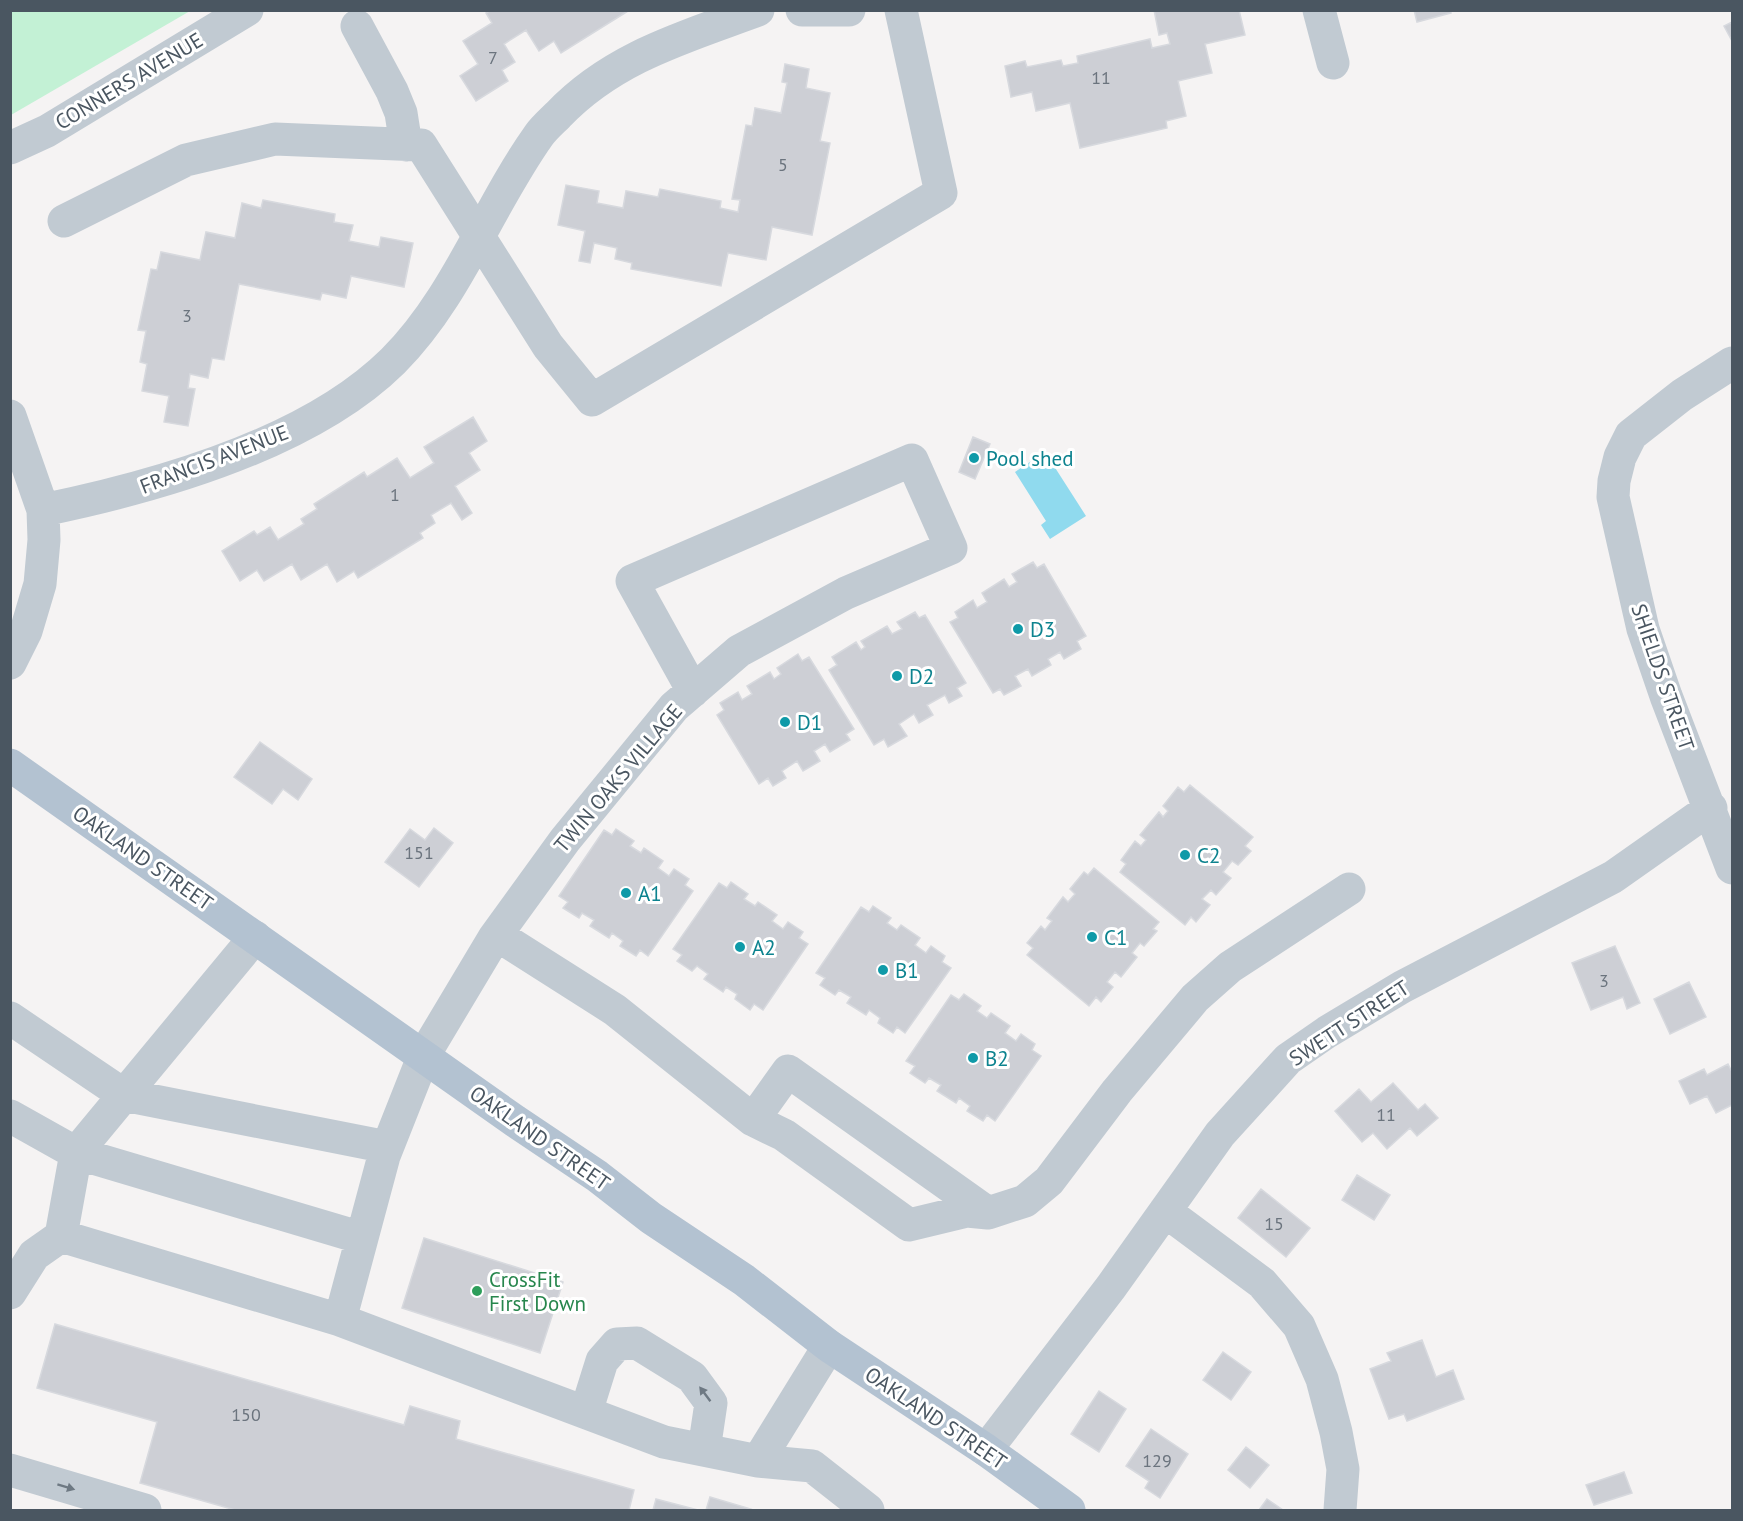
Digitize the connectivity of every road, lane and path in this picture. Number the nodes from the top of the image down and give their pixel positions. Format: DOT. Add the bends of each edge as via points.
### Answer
graph roads {
  1 [pos="247,10"];
  2 [pos="758,10"];
  3 [pos="802,10"];
  4 [pos="849,10"];
  5 [pos="901,10"];
  6 [pos="1319,10"];
  7 [pos="357,26"];
  8 [pos="1333,63"];
  9 [pos="406,145"];
  10 [pos="10,148"];
  11 [pos="64,221"];
  12 [pos="479,235"];
  13 [pos="1732,363"];
  14 [pos="10,416"];
  15 [pos="43,510"];
  16 [pos="10,663"];
  17 [pos="693,691"];
  18 [pos="10,765"];
  19 [pos="1711,808"];
  20 [pos="1732,867"];
  21 [pos="1349,889"];
  22 [pos="497,934"];
  23 [pos="255,937"];
  24 [pos="10,1018"];
  25 [pos="424,1055"];
  26 [pos="124,1095"];
  27 [pos="10,1116"];
  28 [pos="753,1120"];
  29 [pos="387,1147"];
  30 [pos="76,1153"];
  31 [pos="1165,1211"];
  32 [pos="988,1213"];
  33 [pos="61,1236"];
  34 [pos="362,1238"];
  35 [pos="10,1293"];
  36 [pos="340,1320"];
  37 [pos="829,1346"];
  38 [pos="586,1412"];
  39 [pos="704,1450"];
  40 [pos="986,1450"];
  41 [pos="758,1461"];
  42 [pos="10,1470"];
  43 [pos="145,1510"];
  44 [pos="868,1510"];
  45 [pos="1069,1510"];
  46 [pos="1340,1510"];
  1 -- 10 [label="street, CONNERS AVENUE" via="47,131"];
  2 -- 12 [label="street" via="635,57 594,82 540,133"];
  3 -- 4 [label="street"];
  5 -- 12 [label="street" via="941,193 592,400 548,346"];
  6 -- 8 [label="street"];
  7 -- 9 [label="street" via="397,102"];
  9 -- 11 [label="street" via="275,139 186,160"];
  9 -- 12 [label="street" via="421,146"];
  12 -- 15 [label="street, FRANCIS AVENUE" via="427,322 400,354 322,414 249,450 202,467 133,489"];
  13 -- 19 [label="street, SHIELDS STREET" via="1631,435 1620,457 1613,497 1643,629"];
  14 -- 15 [label="street"];
  15 -- 16 [label="street" via="40,584 26,631"];
  17 -- 17 [label="street, TWIN OAKS VILLAGE" via="632,581 912,460 951,548 846,593 739,651"];
  17 -- 22 [label="street, TWIN OAKS VILLAGE" via="674,707 565,840"];
  18 -- 23 [label="main road, OAKLAND STREET"];
  19 -- 20 [label="street, SHIELDS STREET"];
  19 -- 31 [label="street, SWETT STREET" via="1613,877 1402,987 1288,1059 1220,1134"];
  21 -- 32 [label="street" via="1230,967 1195,998 1117,1090 1049,1181 1025,1201"];
  22 -- 25 [label="street, TWIN OAKS VILLAGE"];
  22 -- 28 [label="street" via="615,1010"];
  23 -- 25 [label="main road, OAKLAND STREET"];
  23 -- 26 [label="street"];
  24 -- 26 [label="street"];
  25 -- 29 [label="street, TWIN OAKS VILLAGE"];
  25 -- 37 [label="main road, OAKLAND STREET" via="744,1280"];
  26 -- 29 [label="street"];
  26 -- 30 [label="street"];
  27 -- 30 [label="street"];
  28 -- 32 [label="street" via="784,1135 909,1225 967,1211"];
  28 -- 32 [label="street" via="788,1071"];
  29 -- 34 [label="street, TWIN OAKS VILLAGE"];
  30 -- 33 [label="street"];
  30 -- 34 [label="street"];
  31 -- 40 [label="street, SWETT STREET"];
  31 -- 46 [label="street" via="1262,1283 1299,1326 1322,1379 1335,1432 1343,1469"];
  33 -- 35 [label="street" via="34,1255"];
  33 -- 36 [label="street"];
  34 -- 36 [label="street, TWIN OAKS VILLAGE"];
  36 -- 38 [label="street"];
  37 -- 40 [label="main road, OAKLAND STREET"];
  37 -- 41 [label="street"];
  38 -- 39 [label="street" via="664,1442"];
  39 -- 38 [label="street, one-way" via="711,1403 692,1377 637,1343 617,1344 602,1361"];
  39 -- 41 [label="street"];
  40 -- 45 [label="main road, OAKLAND STREET"];
  41 -- 44 [label="street" via="812,1466"];
  42 -- 43 [label="street, one-way"];
}
